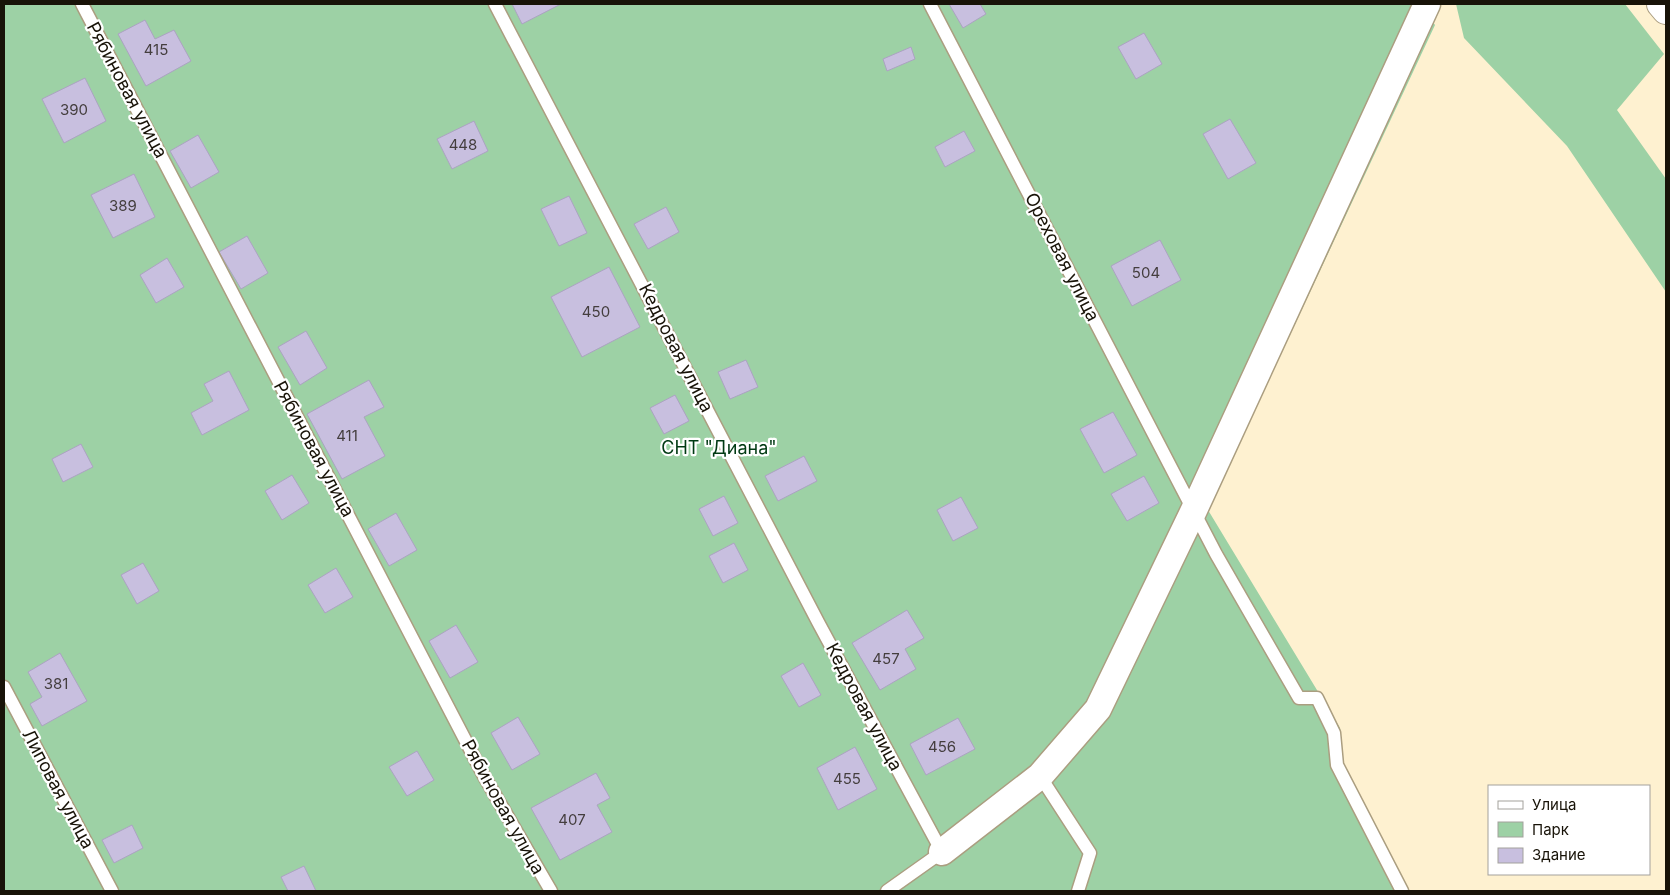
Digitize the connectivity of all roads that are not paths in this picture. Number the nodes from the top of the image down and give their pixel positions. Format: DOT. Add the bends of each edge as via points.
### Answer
graph roads {
  1 [pos="82,4"];
  2 [pos="495,4"];
  3 [pos="930,4"];
  4 [pos="1427,4"];
  5 [pos="1661,4"];
  6 [pos="1666,10"];
  7 [pos="1194,510"];
  8 [pos="4,687"];
  9 [pos="1040,776"];
  10 [pos="942,852"];
  11 [pos="112,891"];
  12 [pos="551,891"];
  13 [pos="886,891"];
  14 [pos="1078,891"];
  15 [pos="1402,891"];
  1 -- 12 [label="lane, Рябиновая улица" via="484,776"];
  2 -- 10 [label="lane, Кедровая улица"];
  3 -- 7 [label="lane, Ореховая улица"];
  4 -- 7 [label="street"];
  5 -- 6 [label="street"];
  7 -- 9 [label="street" via="1098,709"];
  7 -- 15 [label="lane, Ореховая улица" via="1299,698 1317,698 1334,733 1337,765"];
  8 -- 11 [label="lane, Липовая улица"];
  9 -- 10 [label="street"];
  9 -- 14 [label="lane" via="1090,853"];
  10 -- 13 [label="lane"];
}
